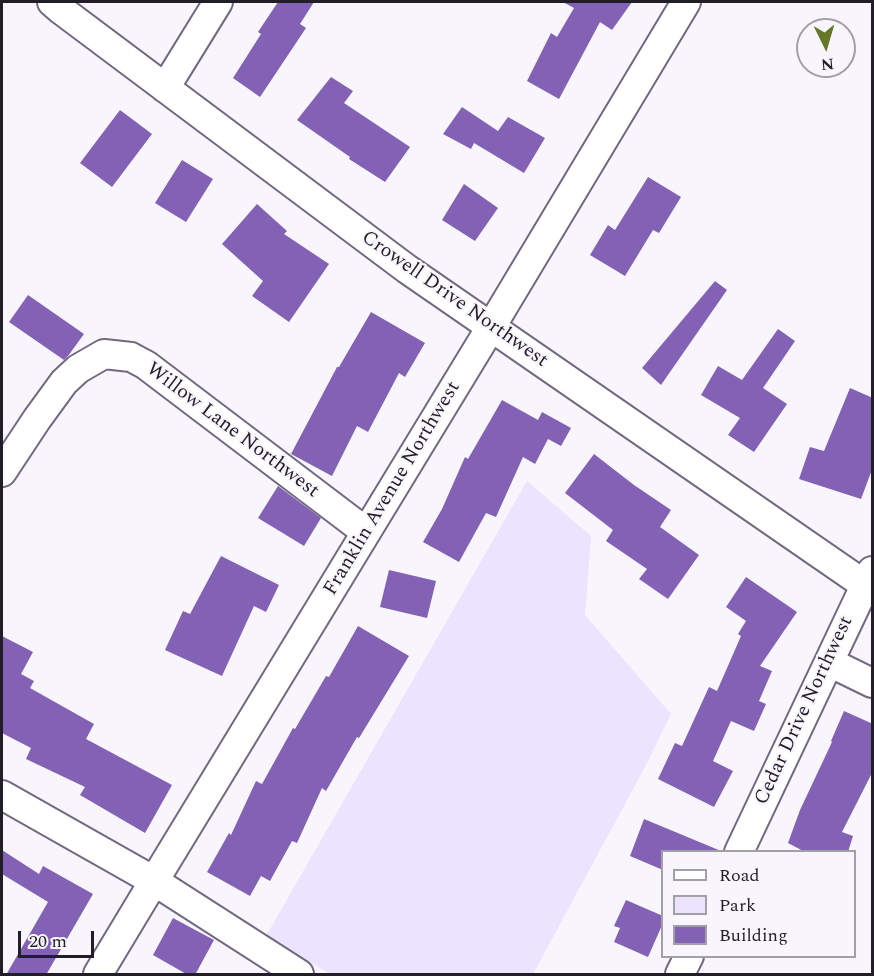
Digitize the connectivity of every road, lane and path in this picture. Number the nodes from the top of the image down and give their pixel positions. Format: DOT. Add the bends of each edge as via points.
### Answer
graph roads {
  1 [pos="52,2"];
  2 [pos="218,2"];
  3 [pos="686,2"];
  4 [pos="165,88"];
  5 [pos="491,327"];
  6 [pos="2,472"];
  7 [pos="366,532"];
  8 [pos="869,578"];
  9 [pos="829,663"];
  10 [pos="873,683"];
  11 [pos="2,795"];
  12 [pos="740,850"];
  13 [pos="154,880"];
  14 [pos="688,958"];
  15 [pos="98,975"];
  16 [pos="299,975"];
  17 [pos="680,975"];
  1 -- 4 [label="street, Crowell Drive Northwest"];
  2 -- 4 [label="street"];
  3 -- 5 [label="street, Franklin Avenue Northwest"];
  4 -- 5 [label="street, Crowell Drive Northwest"];
  5 -- 7 [label="street, Franklin Avenue Northwest"];
  5 -- 8 [label="street, Crowell Drive Northwest"];
  6 -- 7 [label="street, Willow Lane Northwest" via="36,419 78,369 104,354 131,357"];
  7 -- 13 [label="street, Franklin Avenue Northwest"];
  8 -- 9 [label="street, Cedar Drive Northwest"];
  9 -- 10 [label="street"];
  9 -- 12 [label="street, Cedar Drive Northwest"];
  11 -- 13 [label="street"];
  13 -- 15 [label="street, Franklin Avenue Northwest"];
  13 -- 16 [label="street"];
  14 -- 17 [label="street"];
}
